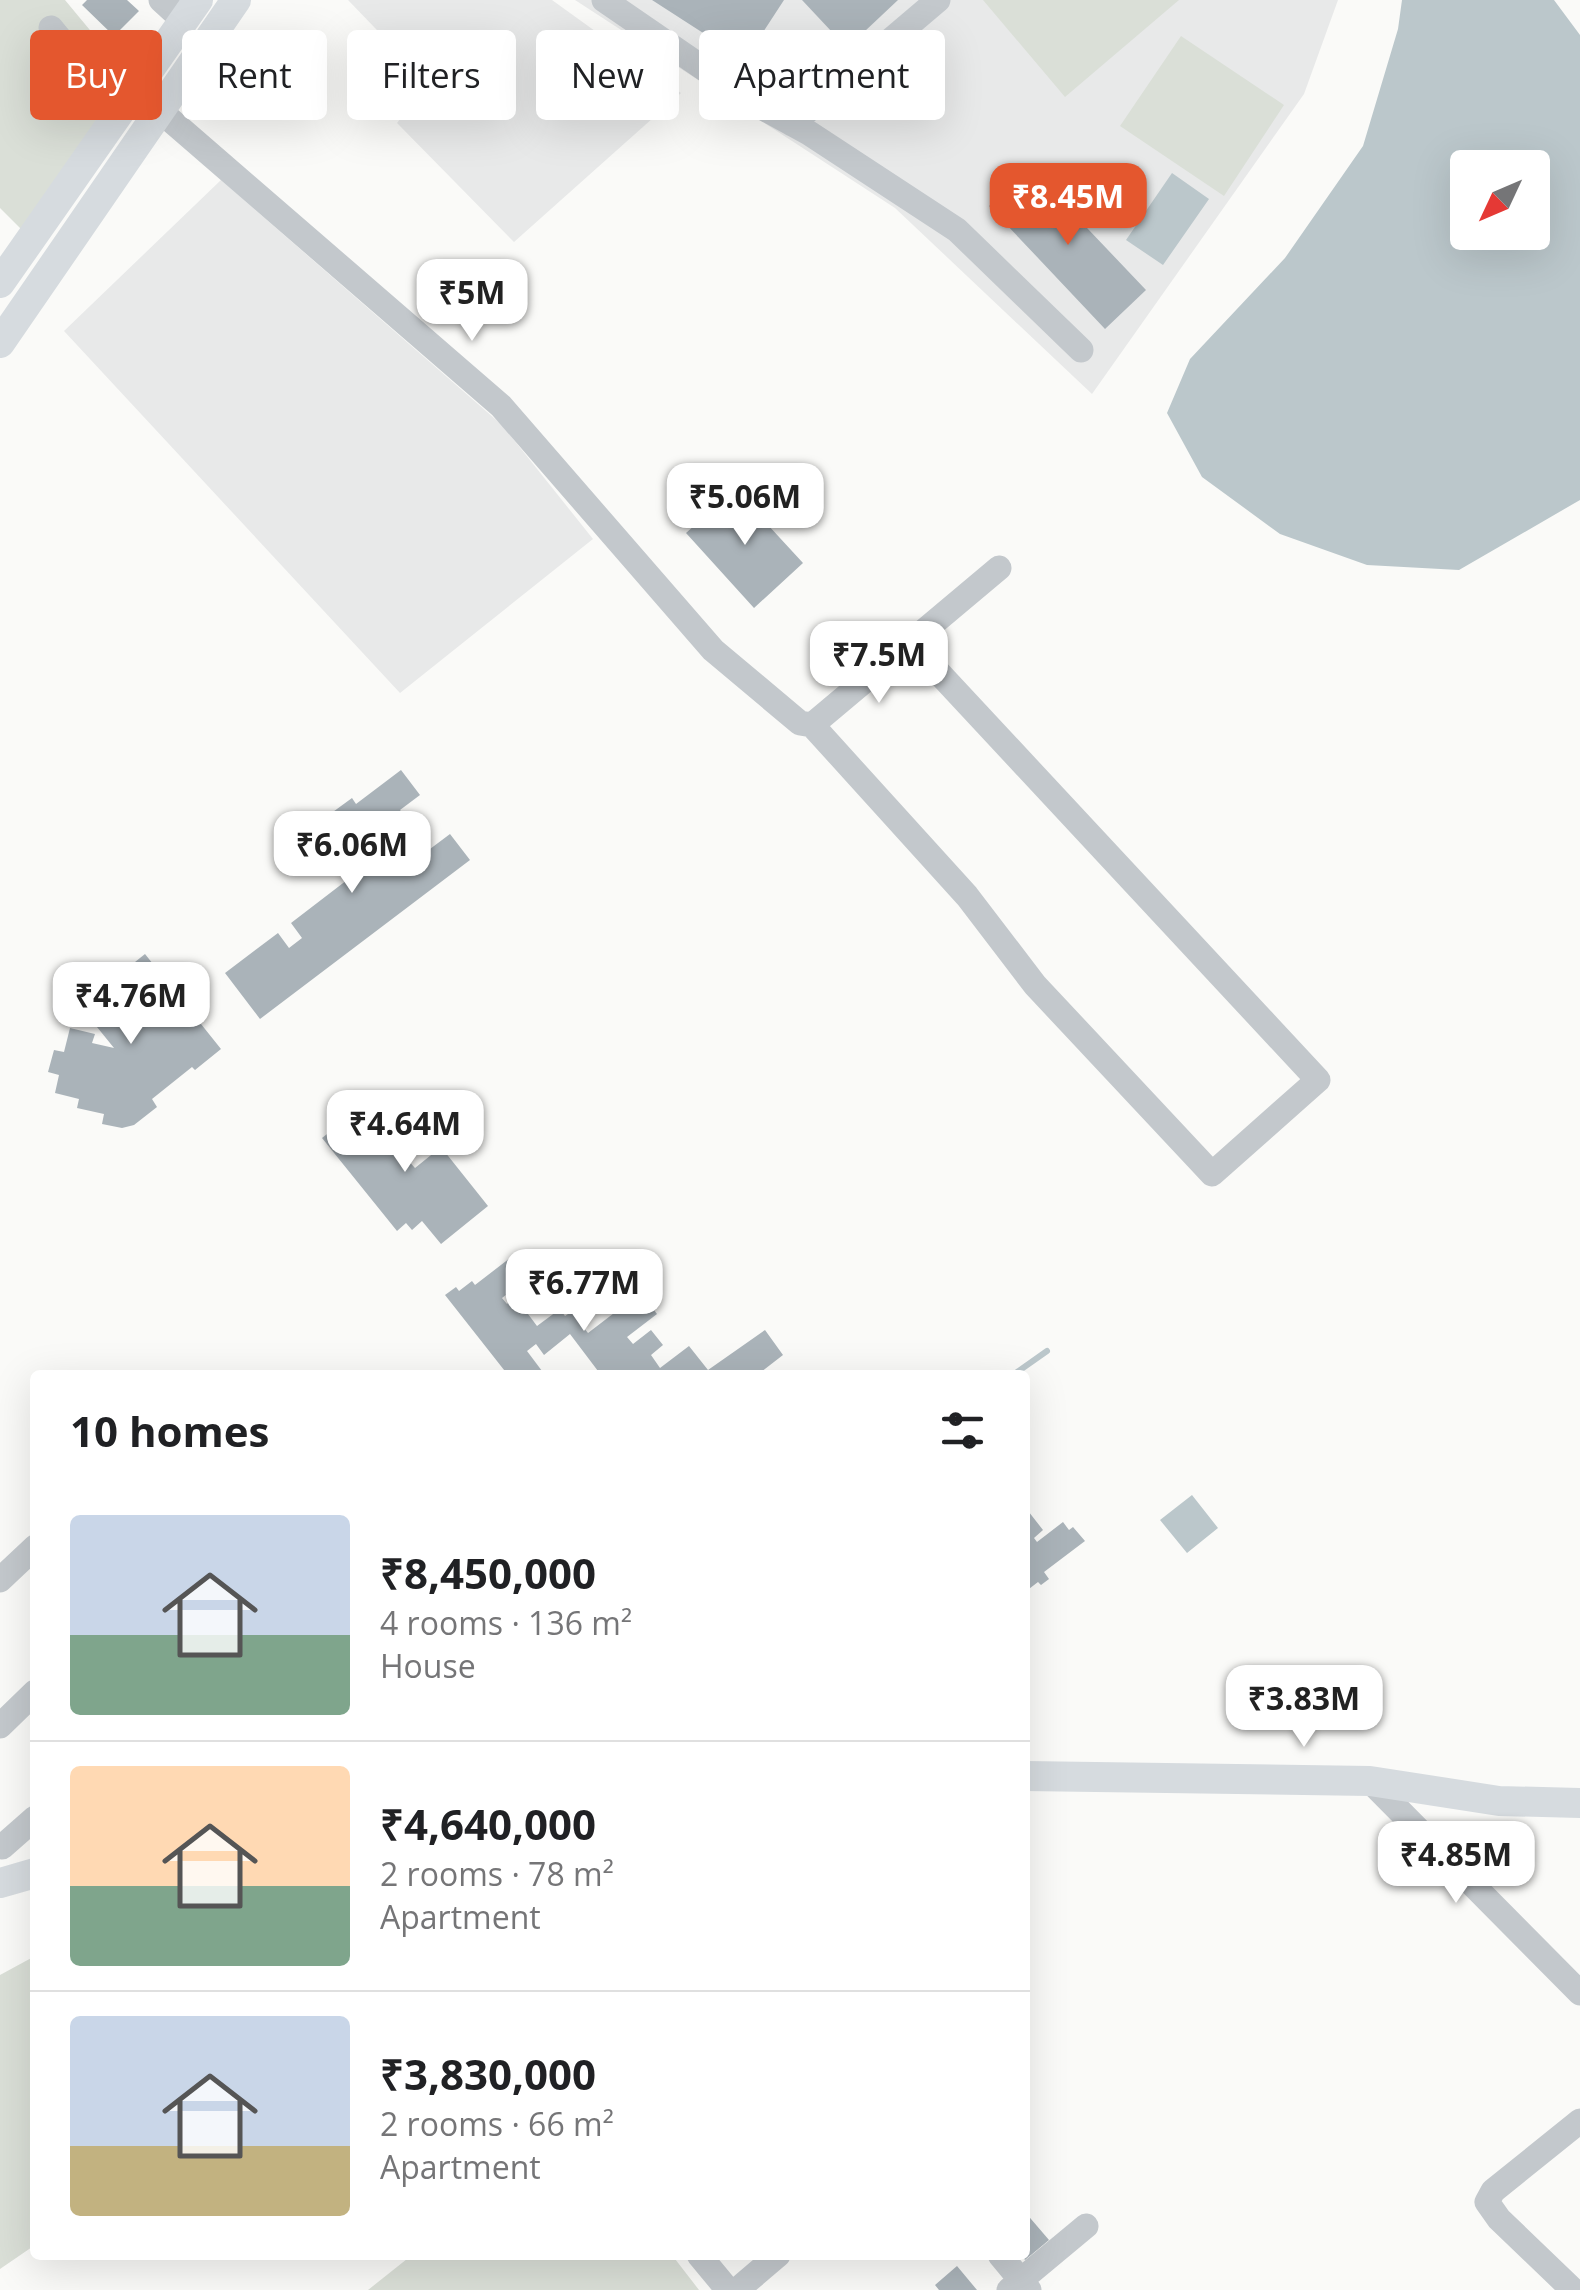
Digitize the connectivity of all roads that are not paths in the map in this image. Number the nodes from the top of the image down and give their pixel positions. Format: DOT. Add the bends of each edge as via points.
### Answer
graph roads {
  1 [pos="161,0"];
  2 [pos="236,0"];
  3 [pos="604,0"];
  4 [pos="938,0"];
  5 [pos="191,11"];
  6 [pos="162,52"];
  7 [pos="162,106"];
  8 [pos="162,113"];
  9 [pos="114,120"];
  10 [pos="152,120"];
  11 [pos="792,124"];
  12 [pos="60,198"];
  13 [pos="86,217"];
  14 [pos="0,284"];
  15 [pos="0,343"];
  16 [pos="1081,350"];
  17 [pos="998,568"];
  18 [pos="912,644"];
  19 [pos="812,726"];
  20 [pos="30,1552"];
  21 [pos="0,1580"];
  22 [pos="30,1697"];
  23 [pos="0,1726"];
  24 [pos="1030,1776"];
  25 [pos="1370,1780"];
  26 [pos="1580,1802"];
  27 [pos="30,1822"];
  28 [pos="1,1846"];
  29 [pos="21,1877"];
  30 [pos="1580,1993"];
  31 [pos="1580,2121"];
  32 [pos="1086,2226"];
  33 [pos="703,2260"];
  34 [pos="772,2260"];
  35 [pos="1003,2260"];
  36 [pos="1020,2287"];
  37 [pos="1566,2288"];
  38 [pos="728,2290"];
  39 [pos="737,2290"];
  1 -- 5 [label="street"];
  2 -- 7 [label="main road"];
  3 -- 11 [label="street"];
  4 -- 11 [label="street"];
  5 -- 6 [label="main road"];
  8 -- 19 [label="street" via="501,406 713,650"];
  9 -- 12 [label="main road"];
  10 -- 13 [label="main road"];
  11 -- 16 [label="street" via="957,230"];
  12 -- 13 [label="main road"];
  12 -- 14 [label="main road"];
  13 -- 15 [label="main road"];
  17 -- 18 [label="street"];
  18 -- 19 [label="street"];
  18 -- 19 [label="street" via="1318,1080 1212,1174 1035,984 966,896"];
  20 -- 21 [label="street"];
  22 -- 23 [label="street"];
  24 -- 25 [label="main road"];
  25 -- 26 [label="main road" via="1499,1801"];
  25 -- 30 [label="street"];
  27 -- 28 [label="street"];
  28 -- 29 [label="street"];
  31 -- 37 [label="street" via="1487,2202"];
  32 -- 36 [label="street"];
  33 -- 38 [label="street"];
  34 -- 39 [label="street"];
  35 -- 36 [label="street"];
}
